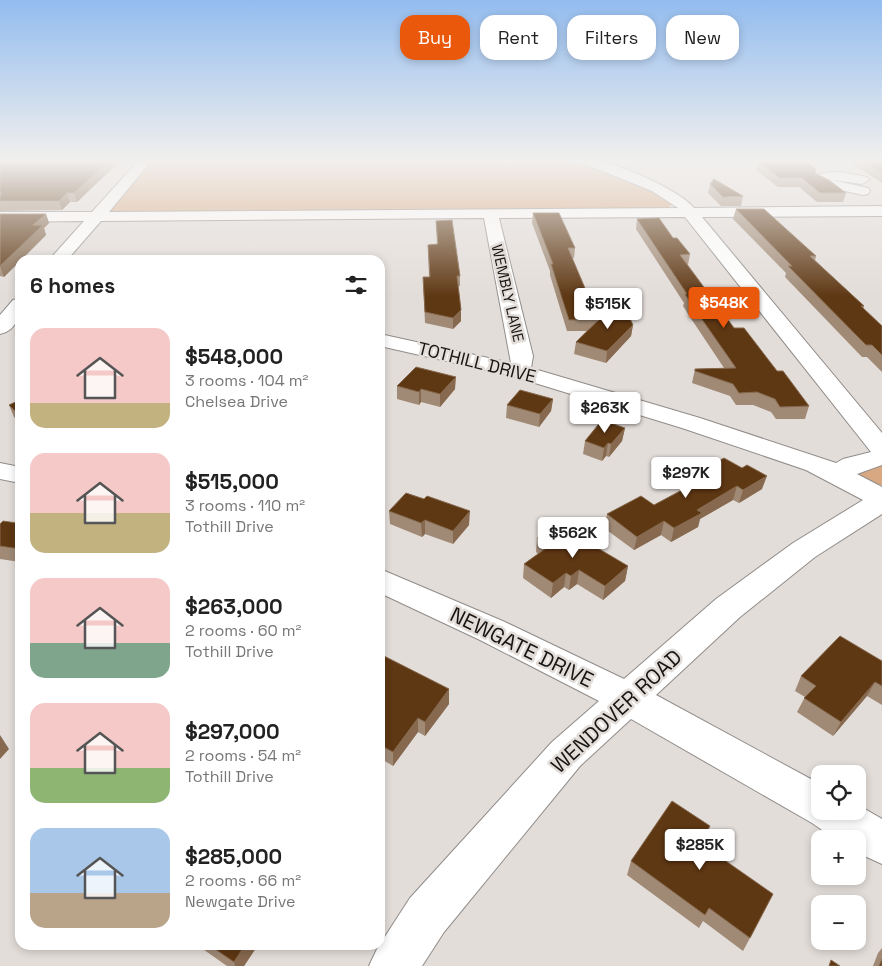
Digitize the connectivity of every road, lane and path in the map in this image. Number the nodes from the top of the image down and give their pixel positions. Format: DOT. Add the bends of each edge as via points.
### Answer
graph roads {
  1 [pos="105,206"];
  2 [pos="684,206"];
  3 [pos="882,211"];
  4 [pos="691,213"];
  5 [pos="491,215"];
  6 [pos="0,217"];
  7 [pos="95,218"];
  8 [pos="62,255"];
  9 [pos="0,303"];
  10 [pos="15,304"];
  11 [pos="15,310"];
  12 [pos="0,328"];
  13 [pos="385,341"];
  14 [pos="518,371"];
  15 [pos="882,450"];
  16 [pos="882,457"];
  17 [pos="0,471"];
  18 [pos="15,474"];
  19 [pos="837,474"];
  20 [pos="882,500"];
  21 [pos="385,582"];
  22 [pos="627,699"];
  23 [pos="811,801"];
  24 [pos="843,820"];
  25 [pos="882,843"];
  26 [pos="394,966"];
  1 -- 7 [label="street"];
  2 -- 4 [label="street"];
  3 -- 4 [label="street"];
  4 -- 5 [label="street"];
  4 -- 15 [label="street"];
  5 -- 7 [label="street"];
  5 -- 14 [label="street, WEMBLY LANE" via="522,356"];
  6 -- 7 [label="street"];
  7 -- 8 [label="street"];
  9 -- 10 [label="street"];
  11 -- 12 [label="street"];
  13 -- 14 [label="street, TOTHILL DRIVE"];
  14 -- 19 [label="street, TOTHILL DRIVE" via="739,438"];
  16 -- 19 [label="street" via="852,465"];
  17 -- 18 [label="street"];
  19 -- 20 [label="street, TOTHILL DRIVE"];
  20 -- 22 [label="street, WENDOVER ROAD" via="804,550 728,608"];
  21 -- 22 [label="street, NEWGATE DRIVE" via="522,645"];
  22 -- 23 [label="street, NEWGATE DRIVE" via="732,754"];
  22 -- 26 [label="street, WENDOVER ROAD" via="566,754 427,915"];
  24 -- 25 [label="street"];
}
